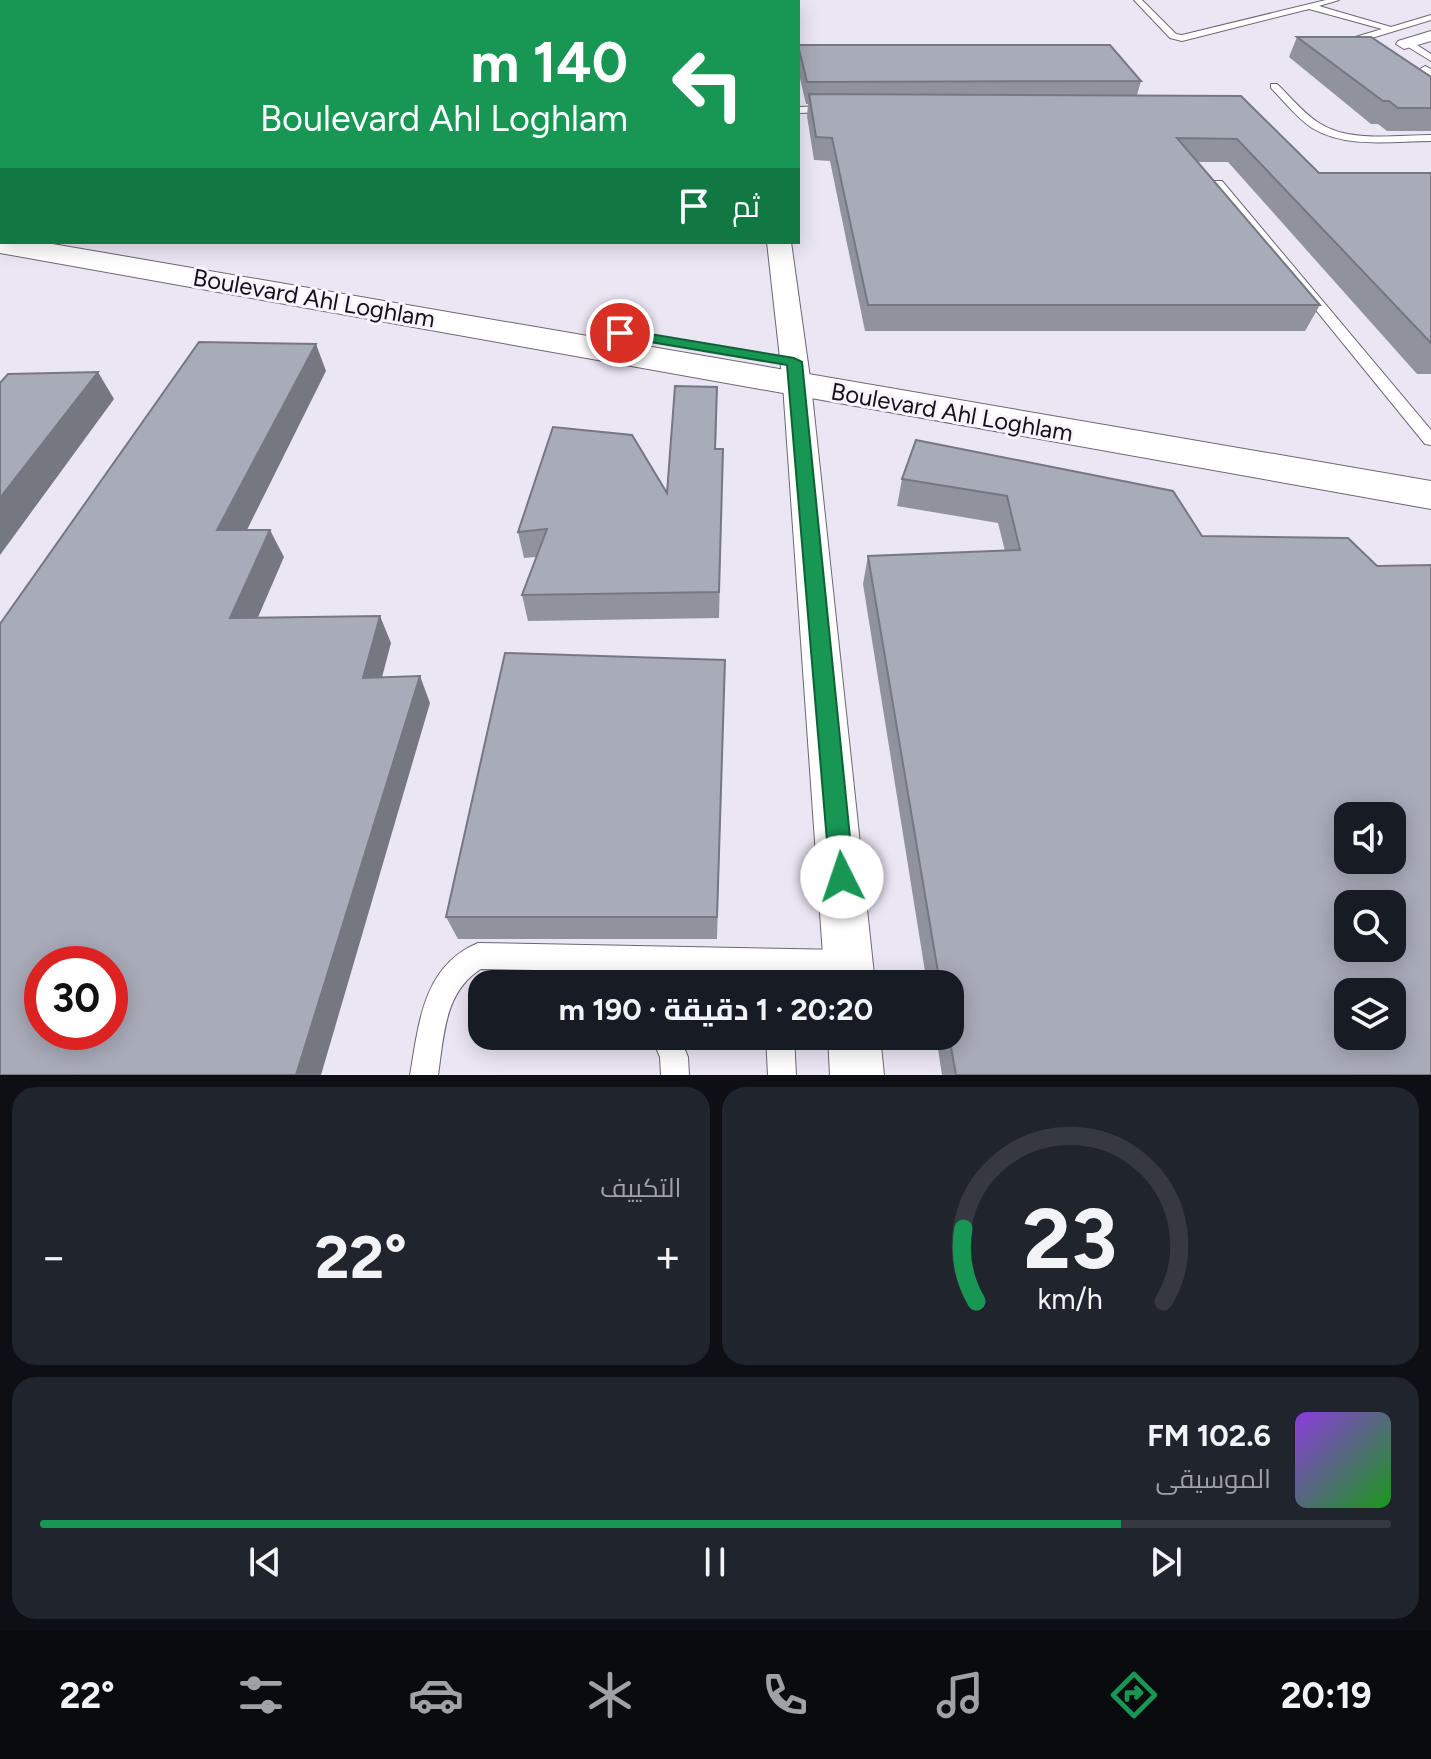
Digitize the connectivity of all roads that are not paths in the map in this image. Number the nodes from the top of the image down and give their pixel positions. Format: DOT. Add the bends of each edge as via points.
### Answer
graph roads {
  1 [pos="1138,0"];
  2 [pos="1152,0"];
  3 [pos="1169,0"];
  4 [pos="1286,0"];
  5 [pos="1335,0"];
  6 [pos="1310,7"];
  7 [pos="1431,17"];
  8 [pos="1390,29"];
  9 [pos="1431,36"];
  10 [pos="1406,43"];
  11 [pos="1337,46"];
  12 [pos="1431,58"];
  13 [pos="1274,86"];
  14 [pos="845,109"];
  15 [pos="800,110"];
  16 [pos="1431,138"];
  17 [pos="1218,183"];
  18 [pos="8,244"];
  19 [pos="91,244"];
  20 [pos="779,244"];
  21 [pos="268,282"];
  22 [pos="796,374"];
  23 [pos="1431,440"];
  24 [pos="1431,472"];
  25 [pos="1431,495"];
  26 [pos="725,970"];
  27 [pos="849,970"];
  28 [pos="671,1050"];
  29 [pos="781,1050"];
  30 [pos="855,1050"];
  31 [pos="424,1075"];
  32 [pos="675,1075"];
  33 [pos="782,1075"];
  34 [pos="857,1075"];
  1 -- 6 [label="lane" via="1173,36 1182,38"];
  2 -- 3 [label="lane"];
  4 -- 6 [label="lane"];
  5 -- 6 [label="lane"];
  6 -- 8 [label="lane"];
  7 -- 8 [label="lane"];
  8 -- 11 [label="lane"];
  9 -- 10 [label="street"];
  10 -- 12 [label="lane"];
  13 -- 16 [label="lane" via="1328,131"];
  14 -- 15 [label="lane"];
  17 -- 23 [label="lane"];
  18 -- 21 [label="main road, Boulevard Ahl Loghlam"];
  19 -- 21 [label="main road, Boulevard Ahl Loghlam"];
  20 -- 22 [label="street"];
  21 -- 22 [label="main road, Boulevard Ahl Loghlam"];
  22 -- 24 [label="main road, Boulevard Ahl Loghlam"];
  22 -- 25 [label="main road, Boulevard Ahl Loghlam"];
  22 -- 27 [label="street"];
  26 -- 31 [label="lane" via="478,956 463,963 446,982"];
  28 -- 32 [label="lane"];
  29 -- 33 [label="lane"];
  30 -- 34 [label="street"];
}
